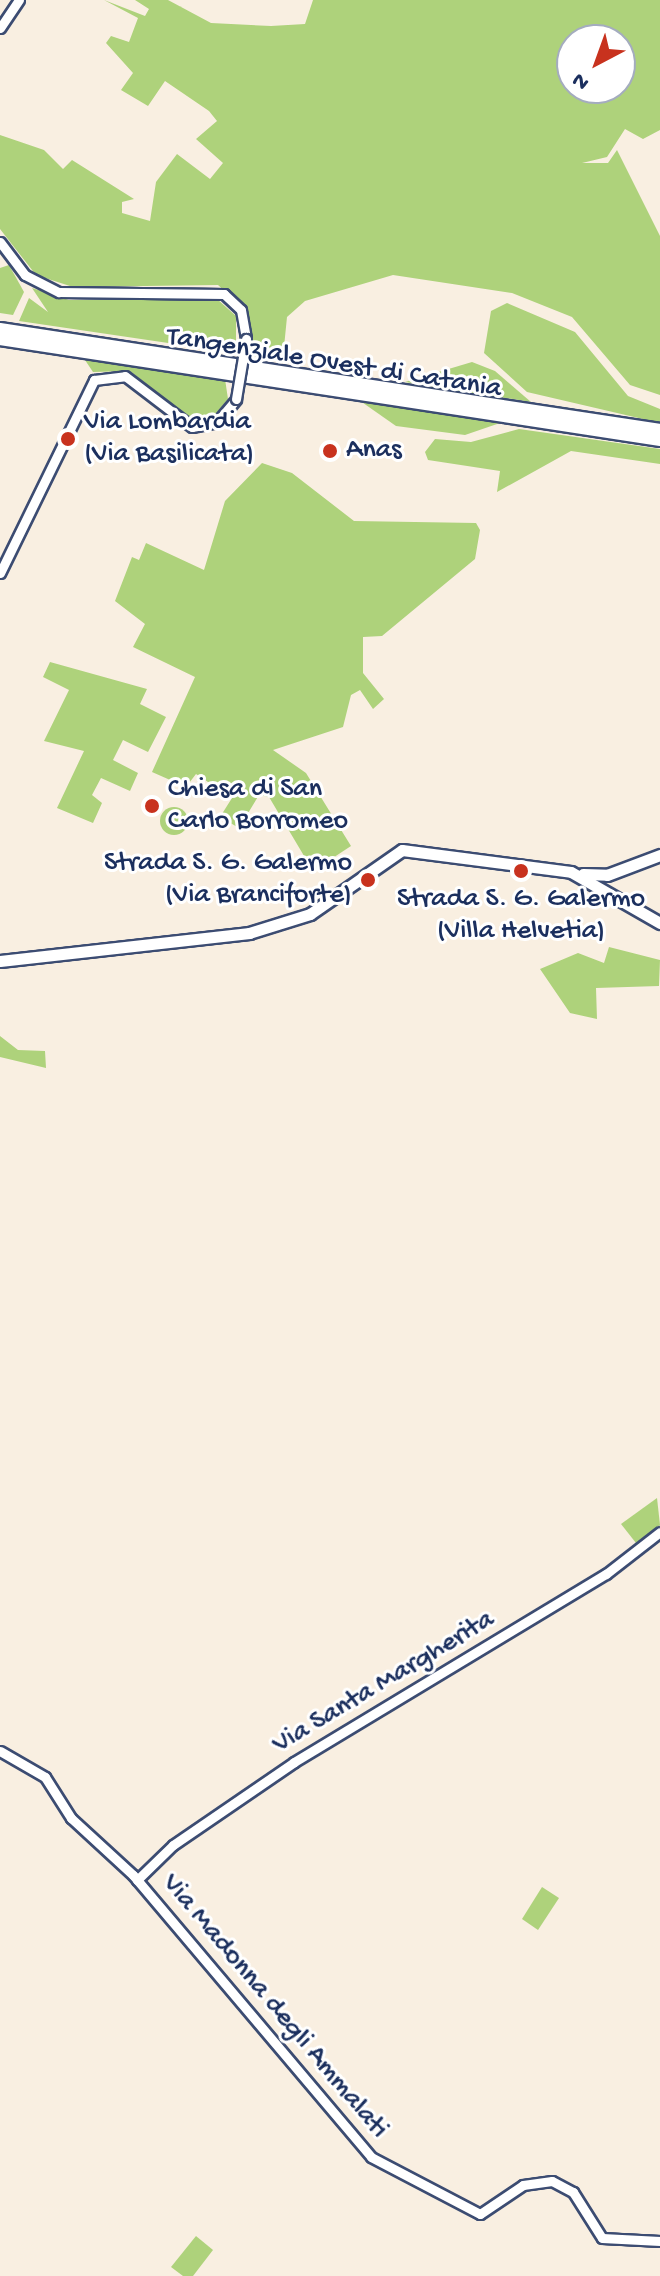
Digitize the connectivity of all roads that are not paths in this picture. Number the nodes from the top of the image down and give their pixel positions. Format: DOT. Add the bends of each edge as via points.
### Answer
graph roads {
  1 [pos="19,0"];
  2 [pos="0,28"];
  3 [pos="0,242"];
  4 [pos="0,329"];
  5 [pos="0,340"];
  6 [pos="660,430"];
  7 [pos="660,440"];
  8 [pos="0,573"];
  9 [pos="660,855"];
  10 [pos="571,872"];
  11 [pos="607,875"];
  12 [pos="599,886"];
  13 [pos="660,923"];
  14 [pos="0,961"];
  15 [pos="660,1532"];
  16 [pos="0,1751"];
  17 [pos="137,1880"];
  18 [pos="660,2241"];
  1 -- 2 [label="street"];
  3 -- 8 [label="street, bridge" via="25,275 59,292 224,294 241,310 246,339 236,399 217,422 192,427 125,376 94,380"];
  4 -- 6 [label="highway, Tangenziale Ovest di Catania"];
  5 -- 7 [label="highway, Tangenziale Ovest di Catania"];
  9 -- 11 [label="main road"];
  10 -- 11 [label="main road"];
  10 -- 12 [label="main road"];
  10 -- 14 [label="main road" via="402,850 316,911 249,933"];
  11 -- 12 [label="main road"];
  12 -- 13 [label="main road"];
  15 -- 17 [label="street, Via Santa Margherita" via="606,1574 294,1762 173,1845"];
  16 -- 17 [label="street, Via Madonna degli Ammalati" via="45,1777 71,1818"];
  17 -- 18 [label="street, Via Madonna degli Ammalati" via="371,2157 480,2214 523,2185 552,2181 573,2192 602,2238"];
}
